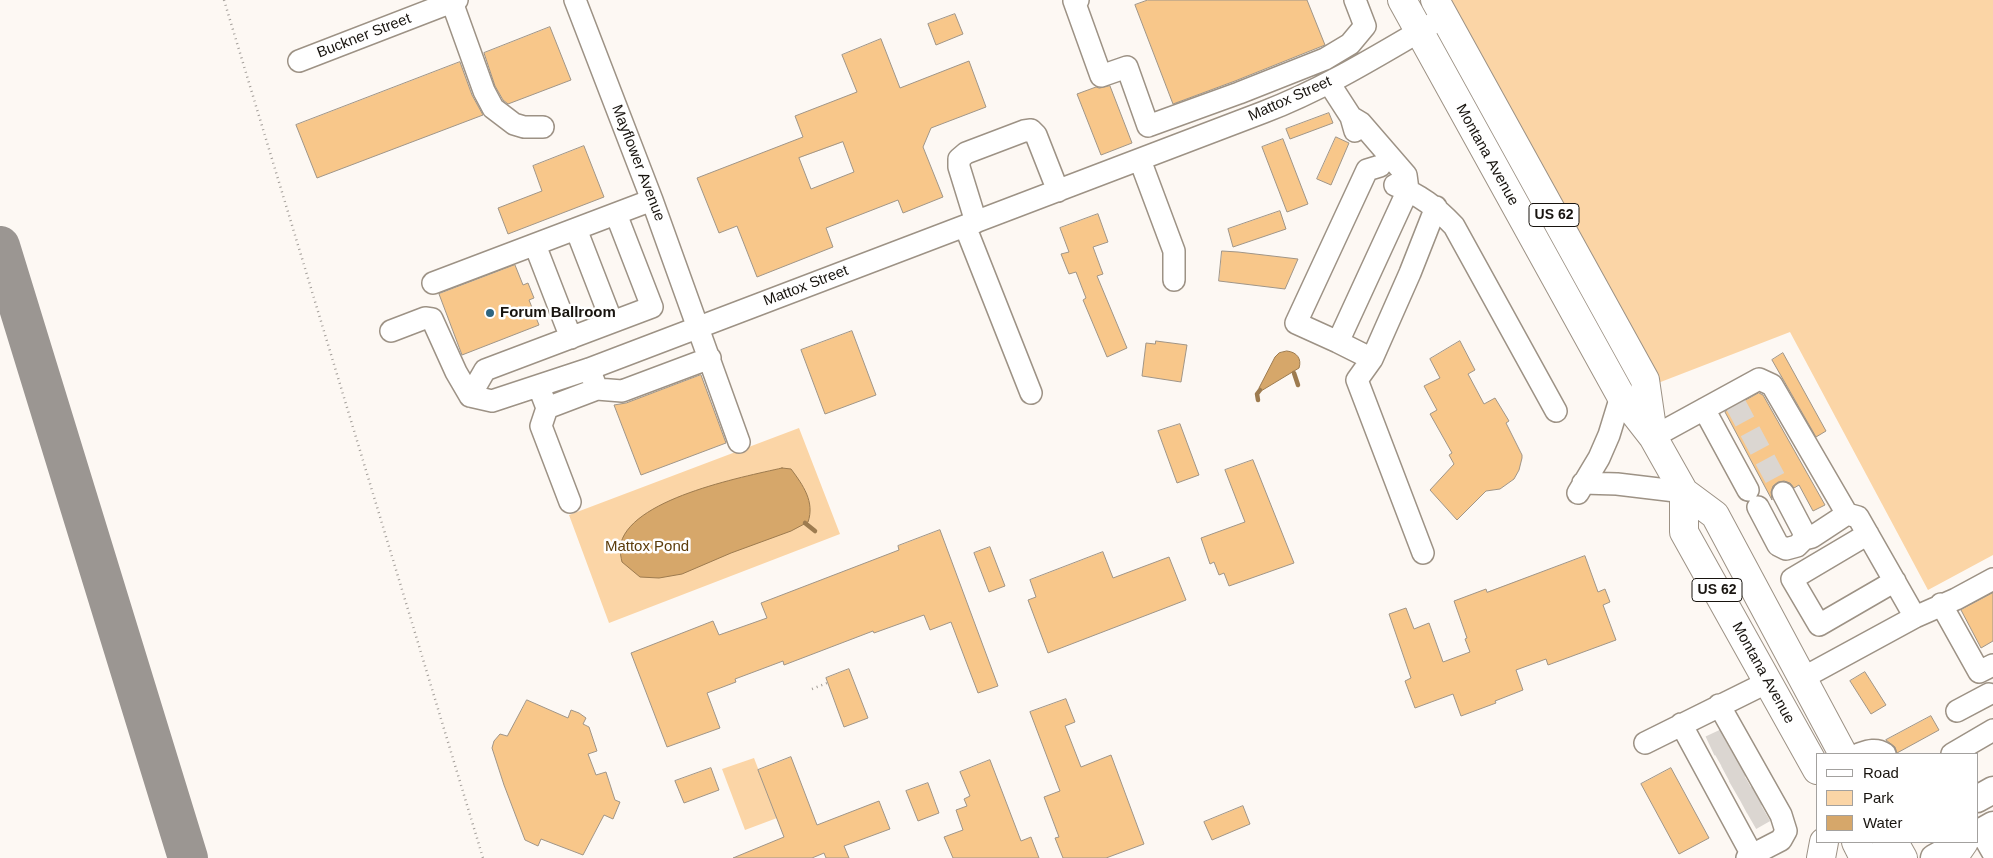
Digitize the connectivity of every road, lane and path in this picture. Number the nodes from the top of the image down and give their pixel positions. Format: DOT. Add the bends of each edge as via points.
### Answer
graph roads {
  1 [pos="224,0"];
  2 [pos="576,0"];
  3 [pos="1078,0"];
  4 [pos="1355,0"];
  5 [pos="1402,0"];
  6 [pos="1419,0"];
  7 [pos="455,1"];
  8 [pos="1429,19"];
  9 [pos="299,61"];
  10 [pos="1329,83"];
  11 [pos="1351,117"];
  12 [pos="543,127"];
  13 [pos="1140,160"];
  14 [pos="1380,166"];
  15 [pos="1408,190"];
  16 [pos="1058,191"];
  17 [pos="652,200"];
  18 [pos="1436,207"];
  19 [pos="616,214"];
  20 [pos="970,224"];
  21 [pos="576,229"];
  22 [pos="535,245"];
  23 [pos="1174,280"];
  24 [pos="433,283"];
  25 [pos="612,322"];
  26 [pos="699,326"];
  27 [pos="391,331"];
  28 [pos="571,338"];
  29 [pos="1338,342"];
  30 [pos="710,358"];
  31 [pos="1372,359"];
  32 [pos="589,369"];
  33 [pos="537,386"];
  34 [pos="597,389"];
  35 [pos="1031,393"];
  36 [pos="470,396"];
  37 [pos="1621,396"];
  38 [pos="547,408"];
  39 [pos="1704,409"];
  40 [pos="1556,411"];
  41 [pos="1652,428"];
  42 [pos="738,442"];
  43 [pos="1684,492"];
  44 [pos="1783,494"];
  45 [pos="570,502"];
  46 [pos="1847,514"];
  47 [pos="1868,534"];
  48 [pos="1804,539"];
  49 [pos="1423,553"];
  50 [pos="1993,579"];
  51 [pos="1894,581"];
  52 [pos="1941,604"];
  53 [pos="1915,617"];
  54 [pos="1986,669"];
  55 [pos="1801,679"];
  56 [pos="1768,682"];
  57 [pos="827,683"];
  58 [pos="812,689"];
  59 [pos="1991,698"];
  60 [pos="1957,711"];
  61 [pos="1993,730"];
  62 [pos="1645,743"];
  63 [pos="1842,753"];
  64 [pos="1862,753"];
  65 [pos="1883,753"];
  66 [pos="1957,753"];
  67 [pos="1816,768"];
  68 [pos="1735,780"];
  69 [pos="1824,843"];
  70 [pos="1857,843"];
  71 [pos="1967,843"];
  72 [pos="1972,843"];
  73 [pos="1897,846"];
  74 [pos="483,858"];
  75 [pos="1821,858"];
  76 [pos="1866,858"];
  77 [pos="1934,858"];
  78 [pos="1953,858"];
  1 -- 74 [label="path"];
  2 -- 17 [label="street, Mayflower Avenue"];
  3 -- 4 [label="street" via="1074,1 1101,76 1127,67 1148,126 1325,59 1350,44 1365,26"];
  5 -- 8 [label="highway, Montana Avenue / US 62"];
  6 -- 8 [label="highway"];
  7 -- 9 [label="street, Buckner Street"];
  7 -- 12 [label="street" via="484,92 493,108 514,124"];
  8 -- 10 [label="street, Mattox Street" via="1364,65"];
  8 -- 37 [label="highway, Montana Avenue / US 62"];
  8 -- 41 [label="highway, Montana Avenue / US 62" via="1645,380"];
  10 -- 11 [label="street"];
  10 -- 13 [label="street, Mattox Street" via="1290,102"];
  11 -- 14 [label="street" via="1354,129"];
  11 -- 15 [label="street" via="1361,122 1406,175"];
  13 -- 16 [label="street, Mattox Street"];
  13 -- 23 [label="street" via="1174,251"];
  14 -- 15 [label="street" via="1394,185"];
  14 -- 29 [label="street" via="1367,170 1296,323"];
  15 -- 18 [label="street"];
  15 -- 29 [label="street"];
  16 -- 20 [label="street, Mattox Street"];
  16 -- 20 [label="street" via="1036,134 1032,130 1024,131 966,153 959,159"];
  17 -- 19 [label="street"];
  17 -- 26 [label="street, Mayflower Avenue"];
  18 -- 31 [label="street"];
  18 -- 40 [label="street" via="1454,226"];
  19 -- 21 [label="street"];
  19 -- 25 [label="street" via="652,307"];
  20 -- 26 [label="street, Mattox Street"];
  20 -- 35 [label="street"];
  21 -- 22 [label="street"];
  21 -- 25 [label="street"];
  22 -- 24 [label="street"];
  22 -- 28 [label="street"];
  25 -- 28 [label="street"];
  26 -- 30 [label="street, Mayflower Avenue"];
  26 -- 32 [label="street, Mattox Street"];
  27 -- 36 [label="street" via="425,318 432,319"];
  28 -- 36 [label="street" via="485,370"];
  29 -- 31 [label="street"];
  30 -- 34 [label="street" via="622,391"];
  30 -- 42 [label="street, Mayflower Avenue"];
  31 -- 49 [label="street" via="1358,380"];
  32 -- 33 [label="street, Mattox Street"];
  32 -- 34 [label="street"];
  33 -- 36 [label="street, Mattox Street" via="492,401"];
  33 -- 38 [label="street"];
  34 -- 38 [label="street"];
  37 -- 41 [label="highway, Montana Avenue / US 62"];
  37 -- 43 [label="street" via="1603,451 1580,488 1616,484"];
  38 -- 45 [label="street" via="542,426"];
  39 -- 41 [label="street"];
  39 -- 46 [label="street" via="1733,399 1759,379 1772,385"];
  39 -- 48 [label="street" via="1778,545 1786,549 1797,546"];
  41 -- 43 [label="highway, Montana Avenue / US 62"];
  43 -- 55 [label="highway, Montana Avenue / US 62" via="1715,515"];
  43 -- 56 [label="highway, Montana Avenue / US 62" via="1684,532"];
  44 -- 48 [label="street"];
  46 -- 47 [label="street" via="1858,517"];
  46 -- 48 [label="street"];
  47 -- 51 [label="street"];
  47 -- 51 [label="street" via="1792,579 1796,587 1819,625"];
  50 -- 52 [label="street"];
  51 -- 53 [label="street"];
  52 -- 53 [label="street"];
  52 -- 54 [label="street"];
  53 -- 55 [label="street"];
  54 -- 59 [label="street"];
  55 -- 63 [label="highway, Montana Avenue / US 62"];
  56 -- 67 [label="highway, Montana Avenue / US 62"];
  56 -- 68 [label="street"];
  57 -- 58 [label="path"];
  59 -- 60 [label="street"];
  61 -- 66 [label="street"];
  62 -- 68 [label="street"];
  64 -- 65 [label="street" via="1871,750"];
  69 -- 75 [label="highway"];
  70 -- 76 [label="highway"];
  71 -- 77 [label="main road"];
  72 -- 78 [label="highway"];
  73 -- 76 [label="street"];
}
